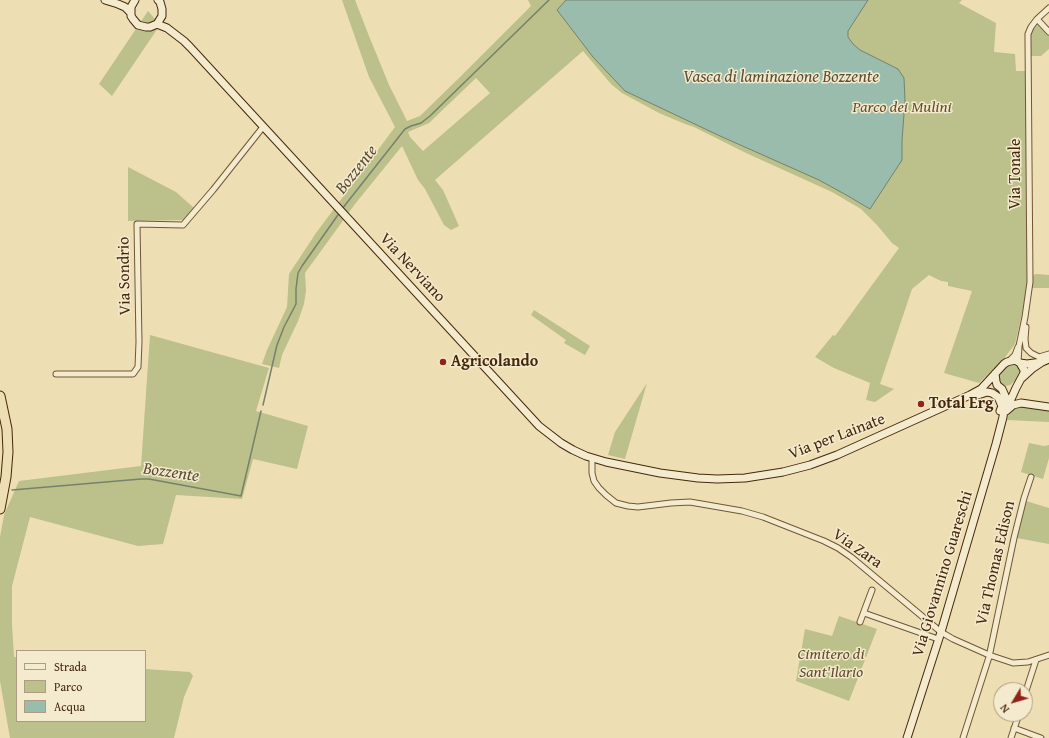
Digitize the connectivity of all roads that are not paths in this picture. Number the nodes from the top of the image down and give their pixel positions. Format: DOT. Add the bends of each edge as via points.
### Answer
graph roads {
  1 [pos="106,0"];
  2 [pos="134,2"];
  3 [pos="161,2"];
  4 [pos="118,4"];
  5 [pos="1049,8"];
  6 [pos="130,12"];
  7 [pos="162,16"];
  8 [pos="1037,20"];
  9 [pos="157,24"];
  10 [pos="167,28"];
  11 [pos="1049,32"];
  12 [pos="263,127"];
  13 [pos="1025,316"];
  14 [pos="1019,346"];
  15 [pos="1049,354"];
  16 [pos="1049,359"];
  17 [pos="1009,361"];
  18 [pos="1042,362"];
  19 [pos="1020,363"];
  20 [pos="56,374"];
  21 [pos="995,374"];
  22 [pos="1018,385"];
  23 [pos="1001,388"];
  24 [pos="981,389"];
  25 [pos="0,396"];
  26 [pos="1008,400"];
  27 [pos="1019,404"];
  28 [pos="1049,407"];
  29 [pos="931,412"];
  30 [pos="1005,414"];
  31 [pos="996,444"];
  32 [pos="592,458"];
  33 [pos="623,465"];
  34 [pos="1031,478"];
  35 [pos="0,509"];
  36 [pos="872,590"];
  37 [pos="864,613"];
  38 [pos="860,622"];
  39 [pos="941,632"];
  40 [pos="938,639"];
  41 [pos="989,655"];
  42 [pos="1049,655"];
  43 [pos="1036,660"];
  44 [pos="1029,682"];
  45 [pos="1016,722"];
  46 [pos="1014,728"];
  47 [pos="907,738"];
  48 [pos="962,738"];
  49 [pos="1011,738"];
  50 [pos="1041,738"];
  1 -- 4 [label="street"];
  2 -- 4 [label="street"];
  2 -- 6 [label="street"];
  3 -- 7 [label="street"];
  4 -- 6 [label="street"];
  5 -- 8 [label="street, Via Tonale"];
  6 -- 9 [label="street" via="138,25 146,28"];
  7 -- 9 [label="street"];
  7 -- 10 [label="street"];
  8 -- 11 [label="street"];
  8 -- 13 [label="street, Via Tonale" via="1030,29 1028,40 1030,282"];
  9 -- 10 [label="street"];
  10 -- 12 [label="street, Via Nerviano" via="184,41"];
  12 -- 20 [label="street, Via Sondrio" via="183,225 137,224 139,342 138,367 133,374"];
  12 -- 32 [label="street, Via Nerviano" via="539,426 561,443"];
  13 -- 14 [label="street, Via Tonale"];
  13 -- 15 [label="street" via="1026,348 1039,356"];
  14 -- 17 [label="street"];
  14 -- 19 [label="street"];
  16 -- 18 [label="street"];
  17 -- 19 [label="street"];
  17 -- 21 [label="street"];
  18 -- 19 [label="street"];
  18 -- 22 [label="street" via="1026,374"];
  19 -- 22 [label="street" via="1024,373"];
  21 -- 23 [label="street"];
  21 -- 24 [label="street, Via per Lainate"];
  22 -- 23 [label="street" via="1008,389"];
  22 -- 26 [label="street, Via Giovannino Guareschi"];
  22 -- 27 [label="street" via="1016,397"];
  23 -- 24 [label="street, Via per Lainate"];
  23 -- 26 [label="street"];
  24 -- 29 [label="street, Via per Lainate"];
  25 -- 35 [label="highway" via="7,429 8,452"];
  26 -- 27 [label="street"];
  26 -- 30 [label="street, Via Giovannino Guareschi"];
  27 -- 28 [label="street"];
  27 -- 30 [label="street" via="1013,405"];
  29 -- 31 [label="street" via="938,412 982,393 992,393 998,396 1002,406 994,436"];
  29 -- 33 [label="street, Via per Lainate" via="828,459 769,475 698,478"];
  30 -- 31 [label="street, Via Giovannino Guareschi"];
  31 -- 39 [label="street, Via Giovannino Guareschi"];
  32 -- 33 [label="street, Via Nerviano"];
  32 -- 39 [label="street, Via Zara" via="596,484 609,498 621,504 638,507 677,502 746,512 824,541 847,554"];
  34 -- 41 [label="street, Via Thomas Edison" via="1014,538"];
  36 -- 37 [label="street"];
  37 -- 38 [label="street"];
  37 -- 40 [label="street"];
  39 -- 40 [label="street, Via Giovannino Guareschi"];
  39 -- 41 [label="street, Via Zara"];
  40 -- 47 [label="street, Via Giovannino Guareschi"];
  41 -- 43 [label="street, Via Zara" via="1013,663"];
  41 -- 48 [label="street, Via Thomas Edison"];
  42 -- 43 [label="street, Via Zara"];
  43 -- 44 [label="street"];
  45 -- 46 [label="street"];
  46 -- 49 [label="street"];
  46 -- 50 [label="street"];
}
